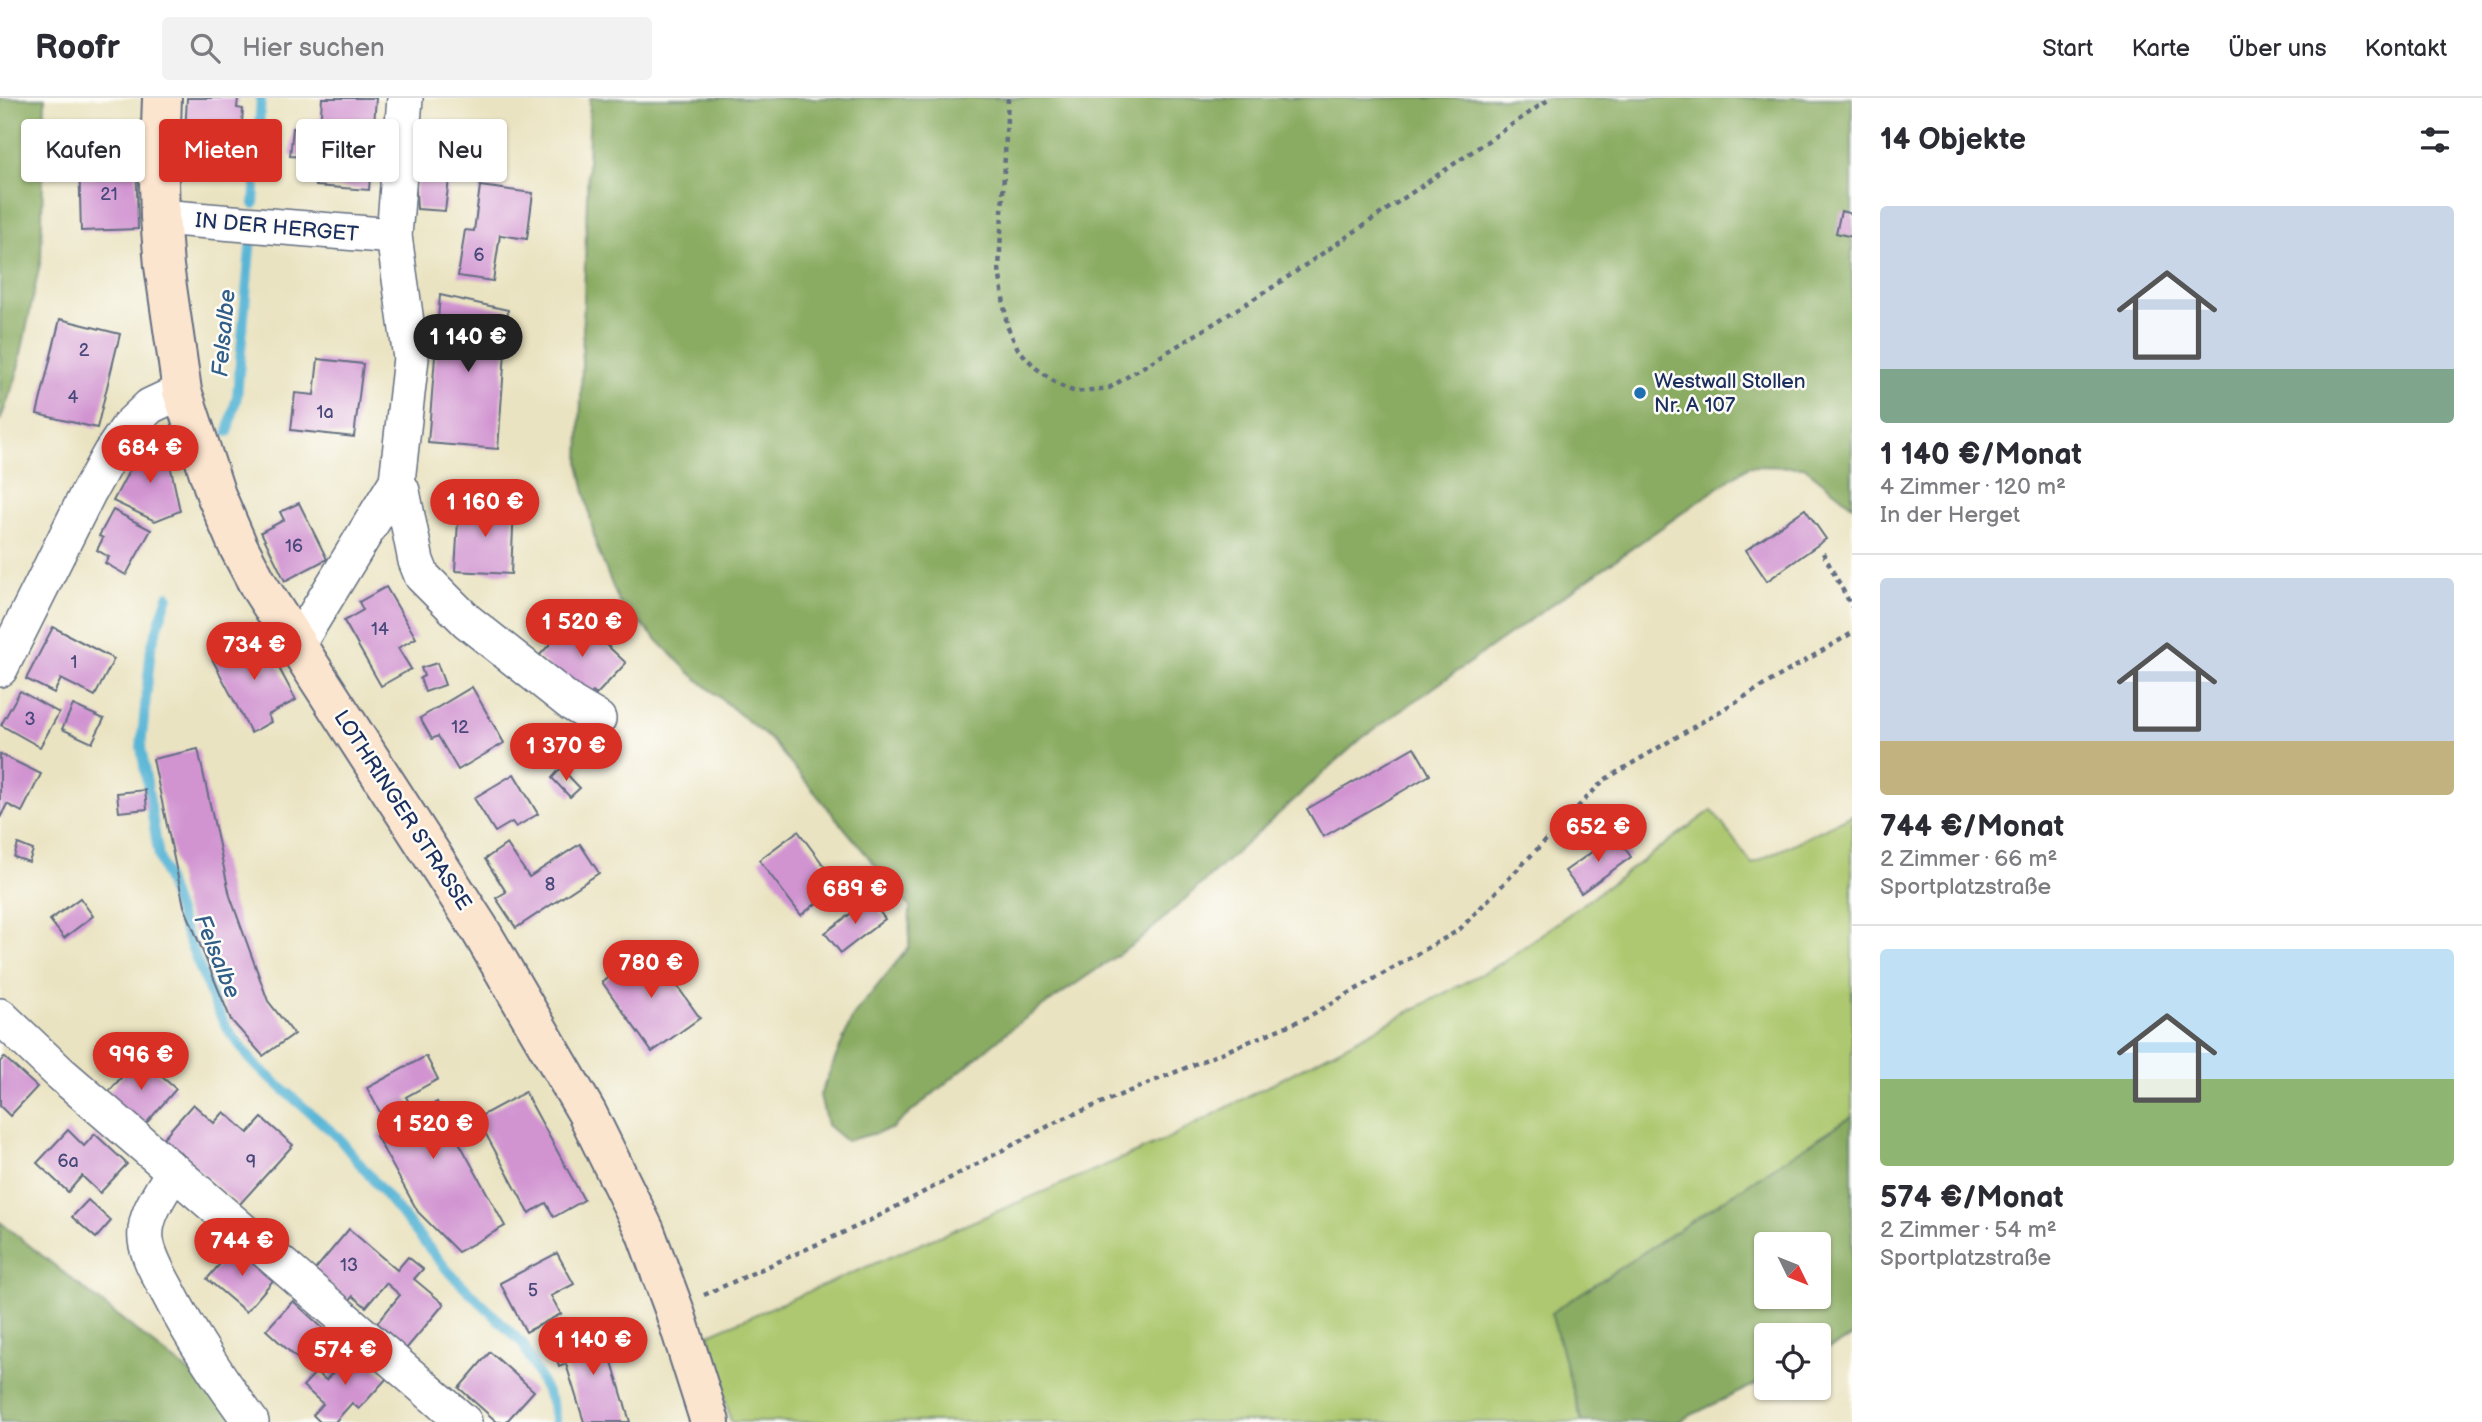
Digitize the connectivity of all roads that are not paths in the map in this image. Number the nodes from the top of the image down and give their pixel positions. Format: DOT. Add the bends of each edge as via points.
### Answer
graph roads {
  1 [pos="162,98"];
  2 [pos="405,98"];
  3 [pos="160,217"];
  4 [pos="394,236"];
  5 [pos="182,391"];
  6 [pos="397,481"];
  7 [pos="297,645"];
  8 [pos="0,669"];
  9 [pos="598,719"];
  10 [pos="0,1016"];
  11 [pos="174,1171"];
  12 [pos="251,1422"];
  13 [pos="464,1422"];
  14 [pos="710,1422"];
  1 -- 3 [label="main road, LOTHRINGER STRASSE"];
  2 -- 4 [label="street"];
  3 -- 4 [label="street, IN DER HERGET"];
  3 -- 5 [label="main road, LOTHRINGER STRASSE"];
  4 -- 6 [label="street" via="411,358"];
  5 -- 7 [label="main road, LOTHRINGER STRASSE" via="238,546"];
  5 -- 8 [label="street" via="149,407 110,454"];
  6 -- 7 [label="street"];
  6 -- 9 [label="street" via="422,576 467,621"];
  7 -- 14 [label="main road, LOTHRINGER STRASSE" via="479,928 617,1172 645,1231"];
  10 -- 11 [label="street"];
  11 -- 12 [label="street" via="149,1215 146,1240 157,1271 205,1359"];
  11 -- 13 [label="street"];
}
